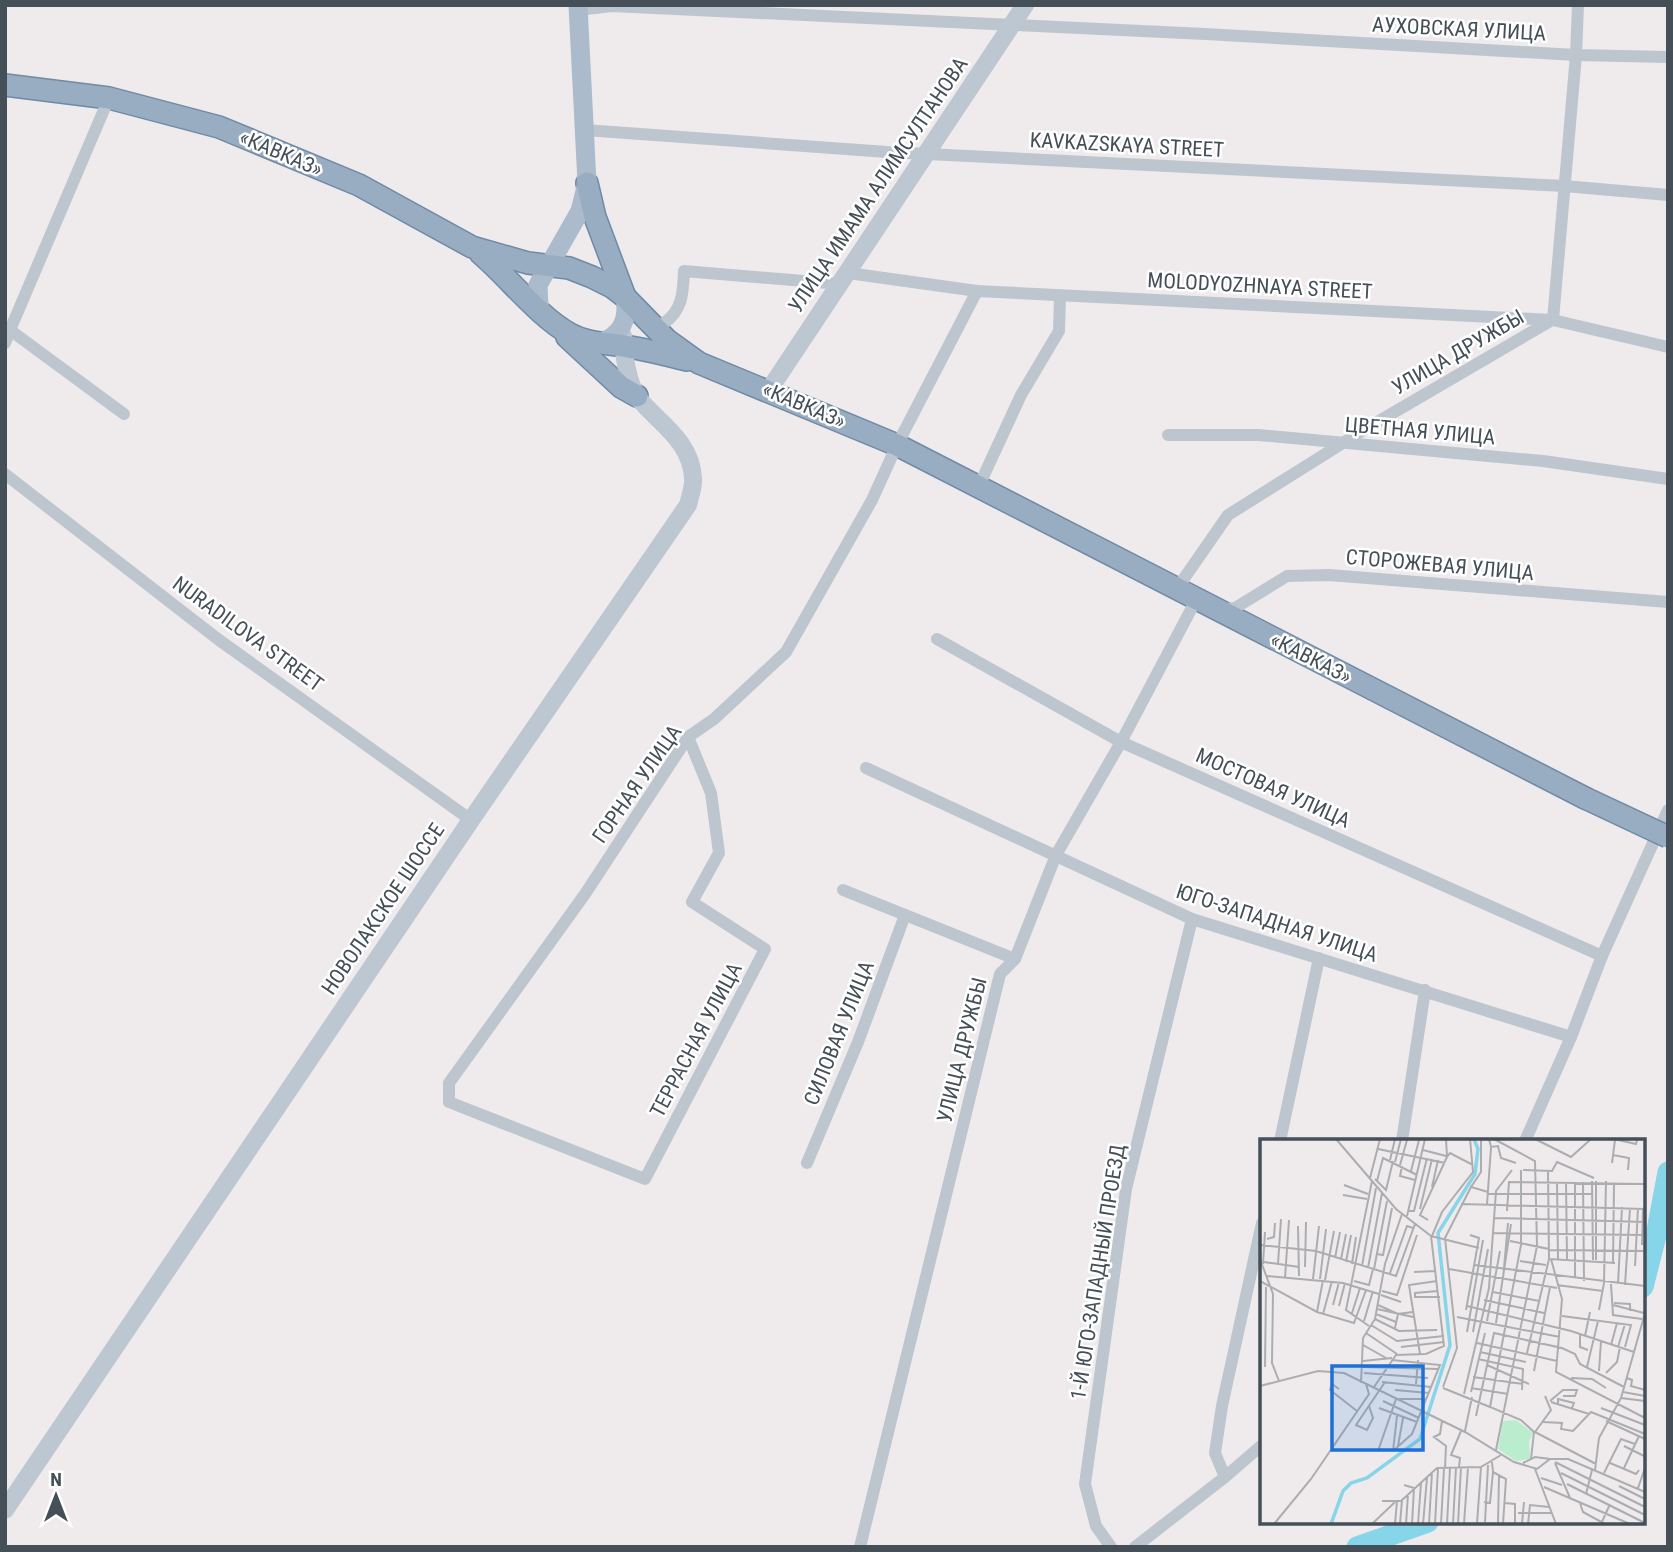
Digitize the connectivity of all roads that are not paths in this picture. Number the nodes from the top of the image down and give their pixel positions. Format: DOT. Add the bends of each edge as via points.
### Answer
graph roads {
  1 [pos="1025,5"];
  2 [pos="1578,5"];
  3 [pos="578,8"];
  4 [pos="1012,25"];
  5 [pos="1576,55"];
  6 [pos="1668,57"];
  7 [pos="5,85"];
  8 [pos="109,98"];
  9 [pos="585,130"];
  10 [pos="926,154"];
  11 [pos="587,183"];
  12 [pos="1564,186"];
  13 [pos="1668,195"];
  14 [pos="472,247"];
  15 [pos="548,266"];
  16 [pos="844,279"];
  17 [pos="976,291"];
  18 [pos="1060,296"];
  19 [pos="625,297"];
  20 [pos="545,315"];
  21 [pos="1553,320"];
  22 [pos="664,323"];
  23 [pos="624,324"];
  24 [pos="8,336"];
  25 [pos="599,343"];
  26 [pos="623,346"];
  27 [pos="1668,347"];
  28 [pos="699,363"];
  29 [pos="769,390"];
  30 [pos="636,396"];
  31 [pos="124,414"];
  32 [pos="1168,435"];
  33 [pos="1342,443"];
  34 [pos="897,445"];
  35 [pos="5,474"];
  36 [pos="1668,479"];
  37 [pos="978,488"];
  38 [pos="1175,590"];
  39 [pos="1196,600"];
  40 [pos="1668,602"];
  41 [pos="1217,611"];
  42 [pos="937,639"];
  43 [pos="688,737"];
  44 [pos="1121,741"];
  45 [pos="866,768"];
  46 [pos="1668,810"];
  47 [pos="471,820"];
  48 [pos="1668,837"];
  49 [pos="1056,855"];
  50 [pos="843,890"];
  51 [pos="905,915"];
  52 [pos="1192,919"];
  53 [pos="1602,956"];
  54 [pos="1015,958"];
  55 [pos="1319,958"];
  56 [pos="1425,990"];
  57 [pos="1571,1037"];
  58 [pos="449,1083"];
  59 [pos="1280,1139"];
  60 [pos="1402,1139"];
  61 [pos="1526,1139"];
  62 [pos="807,1163"];
  63 [pos="1260,1232"];
  64 [pos="1260,1447"];
  65 [pos="1225,1477"];
  66 [pos="5,1510"];
  67 [pos="860,1547"];
  68 [pos="1111,1547"];
  69 [pos="1135,1547"];
  1 -- 4 [label="main road, УЛИЦА ИМАМА АЛИМСУЛТАНОВА"];
  2 -- 5 [label="street, УЛИЦА ДРУЖБЫ"];
  3 -- 4 [label="street, АУХОВСКАЯ УЛИЦА"];
  3 -- 9 [label="main road"];
  4 -- 5 [label="street, АУХОВСКАЯ УЛИЦА"];
  4 -- 10 [label="main road, УЛИЦА ИМАМА АЛИМСУЛТАНОВА"];
  5 -- 6 [label="street, АУХОВСКАЯ УЛИЦА"];
  5 -- 12 [label="street, УЛИЦА ДРУЖБЫ"];
  7 -- 8 [label="highway, «КАВКАЗ»"];
  8 -- 14 [label="highway, «КАВКАЗ»" via="219,127 258,143 359,186"];
  8 -- 24 [label="street"];
  9 -- 10 [label="street, KAVKAZSKAYA STREET"];
  9 -- 11 [label="main road"];
  10 -- 12 [label="street, KAVKAZSKAYA STREET"];
  10 -- 16 [label="main road, УЛИЦА ИМАМА АЛИМСУЛТАНОВА"];
  11 -- 15 [label="main road" via="580,211"];
  11 -- 19 [label="highway"];
  12 -- 13 [label="street, KAVKAZSKAYA STREET"];
  12 -- 21 [label="street, УЛИЦА ДРУЖБЫ"];
  14 -- 15 [label="highway, «КАВКАЗ»"];
  14 -- 20 [label="highway"];
  15 -- 19 [label="highway, «КАВКАЗ»" via="592,277"];
  15 -- 20 [label="main road" via="538,285"];
  16 -- 17 [label="street, MOLODYOZHNAYA STREET"];
  16 -- 22 [label="street, MOLODYOZHNAYA STREET" via="684,271 682,301"];
  16 -- 29 [label="main road, УЛИЦА ИМАМА АЛИМСУЛТАНОВА"];
  17 -- 18 [label="street, MOLODYOZHNAYA STREET"];
  17 -- 34 [label="street, ГОРНАЯ УЛИЦА"];
  18 -- 21 [label="street, MOLODYOZHNAYA STREET"];
  18 -- 37 [label="street" via="1059,331 1021,395"];
  19 -- 23 [label="main road"];
  19 -- 28 [label="highway, «КАВКАЗ»" via="667,340"];
  20 -- 25 [label="highway" via="573,336"];
  20 -- 30 [label="highway"];
  21 -- 27 [label="street, MOLODYOZHNAYA STREET"];
  21 -- 33 [label="street, УЛИЦА ДРУЖБЫ"];
  23 -- 25 [label="main road" via="611,339"];
  23 -- 26 [label="main road, НОВОЛАКСКОЕ ШОССЕ"];
  24 -- 31 [label="street"];
  25 -- 26 [label="highway"];
  26 -- 28 [label="highway"];
  26 -- 30 [label="main road, НОВОЛАКСКОЕ ШОССЕ"];
  28 -- 29 [label="highway, «КАВКАЗ»"];
  29 -- 34 [label="highway, «КАВКАЗ»"];
  30 -- 47 [label="main road, НОВОЛАКСКОЕ ШОССЕ" via="680,441 689,458 693,479 688,505"];
  32 -- 33 [label="street, ЦВЕТНАЯ УЛИЦА" via="1258,435"];
  33 -- 36 [label="street, ЦВЕТНАЯ УЛИЦА" via="1543,461"];
  33 -- 38 [label="street, УЛИЦА ДРУЖБЫ" via="1228,516"];
  34 -- 37 [label="highway, «КАВКАЗ»"];
  34 -- 43 [label="street, ГОРНАЯ УЛИЦА" via="872,500 786,652"];
  35 -- 47 [label="street, NURADILOVA STREET" via="219,640"];
  37 -- 38 [label="highway, «КАВКАЗ»"];
  38 -- 39 [label="highway, «КАВКАЗ»"];
  39 -- 41 [label="highway, «КАВКАЗ»"];
  39 -- 44 [label="street, УЛИЦА ДРУЖБЫ"];
  40 -- 41 [label="street, СТОРОЖЕВАЯ УЛИЦА" via="1329,575 1287,576 1234,608"];
  41 -- 48 [label="highway, «КАВКАЗ», bridge"];
  42 -- 44 [label="street, МОСТОВАЯ УЛИЦА"];
  43 -- 58 [label="street, ГОРНАЯ УЛИЦА" via="585,894"];
  43 -- 58 [label="street, ТЕРРАСНАЯ УЛИЦА" via="711,793 719,853 692,902 765,949 645,1179 449,1102"];
  44 -- 49 [label="street, УЛИЦА ДРУЖБЫ"];
  44 -- 53 [label="street, МОСТОВАЯ УЛИЦА"];
  45 -- 49 [label="street, ЮГО-ЗАПАДНАЯ УЛИЦА"];
  46 -- 53 [label="street"];
  47 -- 66 [label="main road, НОВОЛАКСКОЕ ШОССЕ"];
  49 -- 52 [label="street, ЮГО-ЗАПАДНАЯ УЛИЦА"];
  49 -- 54 [label="street, УЛИЦА ДРУЖБЫ"];
  50 -- 51 [label="street"];
  51 -- 54 [label="street"];
  51 -- 62 [label="street, СИЛОВАЯ УЛИЦА"];
  52 -- 55 [label="street, ЮГО-ЗАПАДНАЯ УЛИЦА"];
  52 -- 68 [label="street, 1-Й ЮГО-ЗАПАДНЫЙ ПРОЕЗД" via="1126,1189 1085,1484 1096,1526"];
  53 -- 57 [label="street"];
  54 -- 67 [label="street, УЛИЦА ДРУЖБЫ" via="1000,974"];
  55 -- 56 [label="street, ЮГО-ЗАПАДНАЯ УЛИЦА"];
  55 -- 59 [label="street"];
  56 -- 57 [label="street, ЮГО-ЗАПАДНАЯ УЛИЦА"];
  56 -- 60 [label="street"];
  57 -- 61 [label="street"];
  63 -- 65 [label="street" via="1215,1453"];
  64 -- 65 [label="street"];
  65 -- 69 [label="street"];
}
